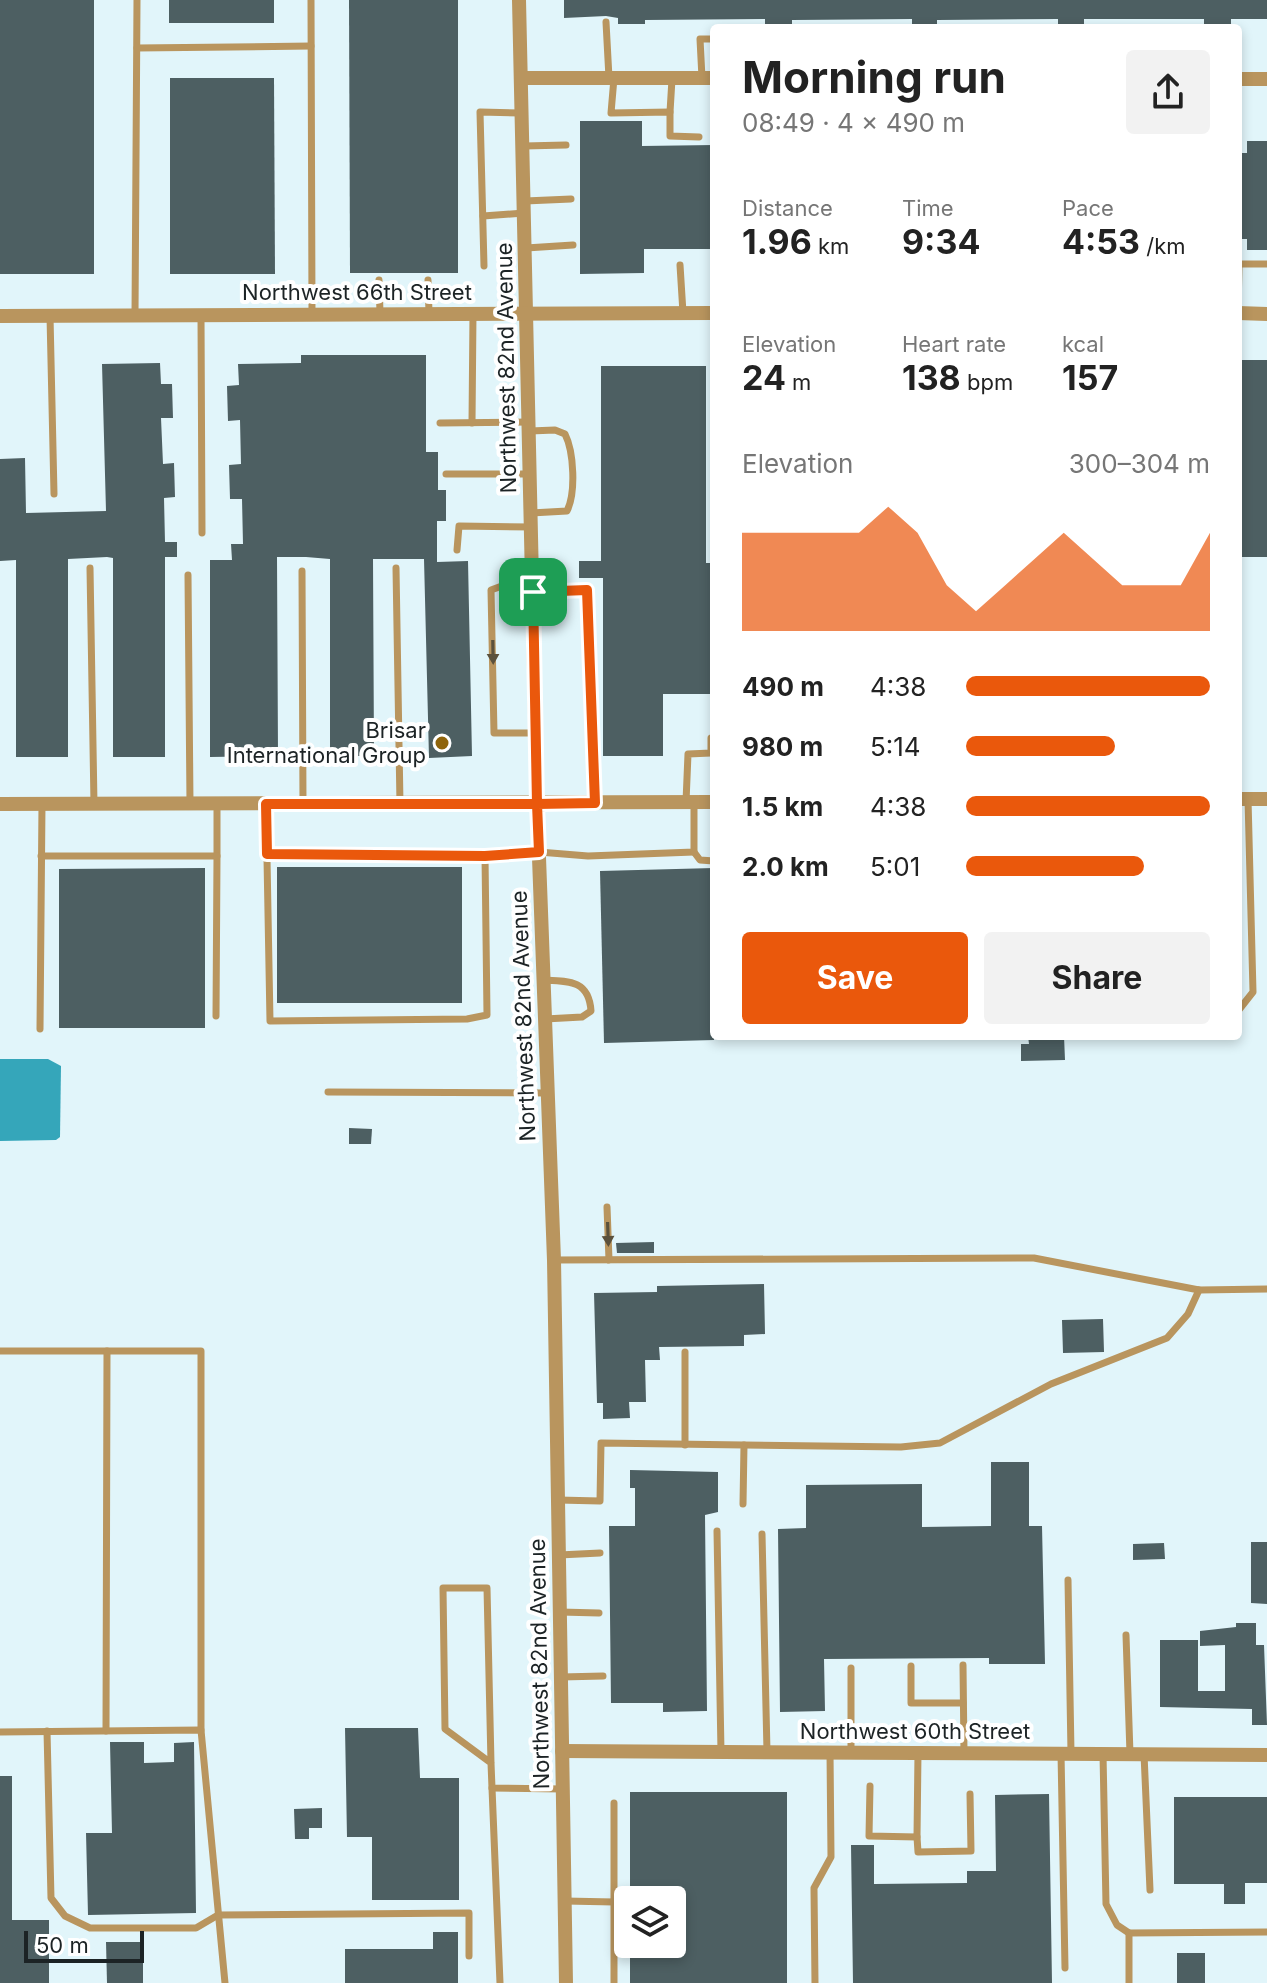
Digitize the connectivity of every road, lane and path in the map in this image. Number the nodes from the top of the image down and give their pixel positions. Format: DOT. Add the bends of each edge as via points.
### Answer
graph roads {
  1 [pos="137,0"];
  2 [pos="311,0"];
  3 [pos="519,0"];
  4 [pos="606,22"];
  5 [pos="710,39"];
  6 [pos="311,46"];
  7 [pos="137,48"];
  8 [pos="522,78"];
  9 [pos="611,78"];
  10 [pos="672,78"];
  11 [pos="708,78"];
  12 [pos="1242,79"];
  13 [pos="1267,79"];
  14 [pos="670,112"];
  15 [pos="523,113"];
  16 [pos="699,137"];
  17 [pos="566,145"];
  18 [pos="524,146"];
  19 [pos="571,199"];
  20 [pos="525,207"];
  21 [pos="483,216"];
  22 [pos="573,245"];
  23 [pos="526,248"];
  24 [pos="1242,264"];
  25 [pos="1267,264"];
  26 [pos="680,265"];
  27 [pos="484,266"];
  28 [pos="379,280"];
  29 [pos="428,280"];
  30 [pos="527,312"];
  31 [pos="380,313"];
  32 [pos="429,313"];
  33 [pos="473,313"];
  34 [pos="683,313"];
  35 [pos="710,313"];
  36 [pos="1242,313"];
  37 [pos="312,314"];
  38 [pos="1267,314"];
  39 [pos="135,315"];
  40 [pos="201,315"];
  41 [pos="0,316"];
  42 [pos="50,316"];
  43 [pos="440,423"];
  44 [pos="472,423"];
  45 [pos="530,426"];
  46 [pos="446,474"];
  47 [pos="530,474"];
  48 [pos="54,494"];
  49 [pos="531,520"];
  50 [pos="202,533"];
  51 [pos="457,550"];
  52 [pos="90,568"];
  53 [pos="396,568"];
  54 [pos="302,571"];
  55 [pos="188,575"];
  56 [pos="532,575"];
  57 [pos="533,592"];
  58 [pos="535,733"];
  59 [pos="710,753"];
  60 [pos="1243,799"];
  61 [pos="1267,799"];
  62 [pos="710,802"];
  63 [pos="595,803"];
  64 [pos="690,803"];
  65 [pos="0,804"];
  66 [pos="42,804"];
  67 [pos="94,804"];
  68 [pos="190,804"];
  69 [pos="217,804"];
  70 [pos="266,804"];
  71 [pos="303,804"];
  72 [pos="400,804"];
  73 [pos="537,804"];
  74 [pos="539,852"];
  75 [pos="694,852"];
  76 [pos="267,854"];
  77 [pos="41,856"];
  78 [pos="217,856"];
  79 [pos="485,856"];
  80 [pos="1242,858"];
  81 [pos="1249,858"];
  82 [pos="710,861"];
  83 [pos="543,980"];
  84 [pos="1242,1006"];
  85 [pos="216,1016"];
  86 [pos="545,1019"];
  87 [pos="40,1029"];
  88 [pos="328,1092"];
  89 [pos="548,1093"];
  90 [pos="607,1207"];
  91 [pos="554,1260"];
  92 [pos="609,1260"];
  93 [pos="1267,1289"];
  94 [pos="1199,1290"];
  95 [pos="0,1351"];
  96 [pos="107,1351"];
  97 [pos="685,1352"];
  98 [pos="685,1445"];
  99 [pos="744,1445"];
  100 [pos="558,1500"];
  101 [pos="743,1504"];
  102 [pos="717,1531"];
  103 [pos="762,1534"];
  104 [pos="600,1553"];
  105 [pos="559,1555"];
  106 [pos="1068,1580"];
  107 [pos="560,1612"];
  108 [pos="599,1613"];
  109 [pos="1126,1635"];
  110 [pos="963,1665"];
  111 [pos="911,1666"];
  112 [pos="851,1668"];
  113 [pos="603,1676"];
  114 [pos="561,1677"];
  115 [pos="963,1703"];
  116 [pos="201,1730"];
  117 [pos="47,1731"];
  118 [pos="106,1731"];
  119 [pos="0,1732"];
  120 [pos="562,1751"];
  121 [pos="721,1752"];
  122 [pos="767,1752"];
  123 [pos="830,1752"];
  124 [pos="851,1752"];
  125 [pos="918,1753"];
  126 [pos="964,1753"];
  127 [pos="1066,1754"];
  128 [pos="1103,1754"];
  129 [pos="1137,1754"];
  130 [pos="1267,1755"];
  131 [pos="491,1763"];
  132 [pos="870,1786"];
  133 [pos="492,1788"];
  134 [pos="563,1789"];
  135 [pos="970,1794"];
  136 [pos="614,1803"];
  137 [pos="917,1837"];
  138 [pos="614,1886"];
  139 [pos="1150,1890"];
  140 [pos="565,1901"];
  141 [pos="614,1902"];
  142 [pos="218,1915"];
  143 [pos="1267,1932"];
  144 [pos="1129,1933"];
  145 [pos="469,1956"];
  146 [pos="614,1958"];
  147 [pos="1065,1968"];
  148 [pos="225,1983"];
  149 [pos="500,1983"];
  150 [pos="566,1983"];
  151 [pos="614,1983"];
  152 [pos="815,1983"];
  153 [pos="1129,1983"];
  1 -- 7 [label="lane"];
  2 -- 6 [label="lane"];
  3 -- 8 [label="street, Northwest 82nd Avenue"];
  4 -- 9 [label="lane"];
  5 -- 11 [label="lane" via="700,39"];
  6 -- 7 [label="lane"];
  6 -- 37 [label="lane"];
  7 -- 39 [label="lane"];
  8 -- 9 [label="street"];
  8 -- 15 [label="street, Northwest 82nd Avenue"];
  9 -- 10 [label="street"];
  9 -- 14 [label="lane" via="611,113"];
  10 -- 11 [label="street"];
  10 -- 14 [label="lane"];
  12 -- 13 [label="street"];
  14 -- 16 [label="lane" via="670,136"];
  15 -- 18 [label="street, Northwest 82nd Avenue"];
  15 -- 21 [label="lane" via="480,112"];
  17 -- 18 [label="lane"];
  18 -- 20 [label="street, Northwest 82nd Avenue"];
  19 -- 20 [label="lane"];
  20 -- 21 [label="lane"];
  20 -- 23 [label="street, Northwest 82nd Avenue"];
  21 -- 27 [label="lane"];
  22 -- 23 [label="lane"];
  23 -- 30 [label="street, Northwest 82nd Avenue"];
  24 -- 25 [label="lane"];
  26 -- 34 [label="lane"];
  28 -- 31 [label="lane"];
  29 -- 32 [label="lane"];
  30 -- 33 [label="street, Northwest 66th Street"];
  30 -- 34 [label="street, Northwest 66th Street"];
  30 -- 45 [label="street, Northwest 82nd Avenue"];
  31 -- 32 [label="street, Northwest 66th Street"];
  31 -- 37 [label="street, Northwest 66th Street"];
  32 -- 33 [label="street, Northwest 66th Street"];
  33 -- 44 [label="lane"];
  34 -- 35 [label="street, Northwest 66th Street"];
  36 -- 38 [label="street"];
  37 -- 40 [label="street, Northwest 66th Street"];
  39 -- 40 [label="street, Northwest 66th Street"];
  39 -- 42 [label="street, Northwest 66th Street"];
  40 -- 50 [label="lane"];
  41 -- 42 [label="street, Northwest 66th Street"];
  42 -- 48 [label="lane"];
  43 -- 44 [label="lane"];
  44 -- 45 [label="lane"];
  45 -- 47 [label="street, Northwest 82nd Avenue"];
  45 -- 49 [label="lane" via="565,434 570,443 572,501 567,511"];
  46 -- 47 [label="lane"];
  47 -- 49 [label="street, Northwest 82nd Avenue"];
  49 -- 51 [label="lane" via="459,526"];
  49 -- 56 [label="street, Northwest 82nd Avenue"];
  52 -- 67 [label="lane"];
  53 -- 72 [label="lane"];
  54 -- 71 [label="lane"];
  55 -- 68 [label="lane"];
  56 -- 57 [label="street, Northwest 82nd Avenue"];
  56 -- 58 [label="lane, one-way" via="491,590 491,606 494,733"];
  57 -- 58 [label="street, Northwest 82nd Avenue"];
  57 -- 63 [label="lane" via="587,590"];
  58 -- 73 [label="street, Northwest 82nd Avenue"];
  59 -- 64 [label="lane" via="688,754"];
  60 -- 61 [label="street"];
  60 -- 81 [label="lane"];
  62 -- 64 [label="street"];
  63 -- 64 [label="street"];
  63 -- 73 [label="street"];
  64 -- 75 [label="lane"];
  65 -- 66 [label="street"];
  66 -- 67 [label="street"];
  66 -- 77 [label="lane"];
  67 -- 68 [label="street"];
  68 -- 69 [label="street"];
  69 -- 70 [label="street"];
  69 -- 78 [label="lane"];
  70 -- 71 [label="street"];
  70 -- 76 [label="lane"];
  71 -- 72 [label="street"];
  72 -- 73 [label="street"];
  73 -- 74 [label="street, Northwest 82nd Avenue"];
  74 -- 75 [label="lane"];
  74 -- 79 [label="lane"];
  74 -- 83 [label="street, Northwest 82nd Avenue"];
  75 -- 82 [label="lane" via="700,860"];
  76 -- 79 [label="lane"];
  76 -- 79 [label="lane" via="270,1021 487,1015"];
  77 -- 78 [label="lane"];
  77 -- 87 [label="lane"];
  78 -- 85 [label="lane"];
  80 -- 81 [label="lane"];
  81 -- 84 [label="lane" via="1253,992"];
  83 -- 86 [label="street, Northwest 82nd Avenue"];
  83 -- 86 [label="lane" via="576,982 585,988 591,1011 582,1017"];
  86 -- 89 [label="street, Northwest 82nd Avenue"];
  88 -- 89 [label="lane"];
  89 -- 91 [label="street, Northwest 82nd Avenue"];
  90 -- 92 [label="lane, one-way"];
  91 -- 92 [label="lane"];
  91 -- 100 [label="street, Northwest 82nd Avenue"];
  92 -- 94 [label="lane" via="1034,1258"];
  93 -- 94 [label="lane"];
  94 -- 99 [label="lane" via="1188,1314 1167,1338 1051,1384 940,1443"];
  95 -- 96 [label="lane"];
  96 -- 116 [label="lane" via="201,1351"];
  96 -- 118 [label="lane"];
  97 -- 98 [label="lane"];
  98 -- 99 [label="lane"];
  98 -- 100 [label="lane" via="601,1443 600,1501"];
  99 -- 101 [label="lane"];
  100 -- 105 [label="street, Northwest 82nd Avenue"];
  102 -- 121 [label="lane"];
  103 -- 122 [label="lane"];
  104 -- 105 [label="lane"];
  105 -- 107 [label="street, Northwest 82nd Avenue"];
  106 -- 127 [label="lane"];
  107 -- 108 [label="lane"];
  107 -- 114 [label="street, Northwest 82nd Avenue"];
  109 -- 129 [label="lane"];
  110 -- 115 [label="lane"];
  111 -- 115 [label="lane" via="911,1703"];
  112 -- 124 [label="lane"];
  113 -- 114 [label="lane"];
  114 -- 120 [label="street, Northwest 82nd Avenue"];
  115 -- 126 [label="lane"];
  116 -- 118 [label="lane"];
  116 -- 142 [label="lane"];
  117 -- 118 [label="lane"];
  117 -- 119 [label="lane"];
  117 -- 142 [label="lane" via="51,1898 65,1916 90,1928 196,1928"];
  120 -- 121 [label="street, Northwest 60th Street"];
  120 -- 134 [label="street, Northwest 82nd Avenue"];
  121 -- 122 [label="street, Northwest 60th Street"];
  122 -- 123 [label="street, Northwest 60th Street"];
  123 -- 124 [label="street, Northwest 60th Street"];
  123 -- 152 [label="lane" via="831,1857 814,1888"];
  124 -- 125 [label="street, Northwest 60th Street"];
  125 -- 126 [label="street, Northwest 60th Street"];
  125 -- 137 [label="lane"];
  126 -- 127 [label="street, Northwest 60th Street"];
  127 -- 128 [label="street, Northwest 60th Street"];
  127 -- 147 [label="lane"];
  128 -- 129 [label="street, Northwest 60th Street"];
  128 -- 144 [label="lane" via="1106,1904 1117,1925"];
  129 -- 130 [label="street, Northwest 60th Street"];
  129 -- 139 [label="lane"];
  131 -- 131 [label="lane" via="487,1588 443,1588 445,1729"];
  131 -- 133 [label="lane"];
  132 -- 137 [label="lane" via="869,1836"];
  133 -- 134 [label="lane"];
  133 -- 149 [label="lane"];
  134 -- 140 [label="street, Northwest 82nd Avenue"];
  135 -- 137 [label="lane" via="971,1851 918,1852"];
  136 -- 138 [label="lane"];
  140 -- 141 [label="lane"];
  140 -- 150 [label="street, Northwest 82nd Avenue"];
  142 -- 145 [label="lane" via="469,1913"];
  142 -- 148 [label="lane"];
  143 -- 144 [label="lane"];
  144 -- 153 [label="lane"];
  146 -- 151 [label="lane"];
}
